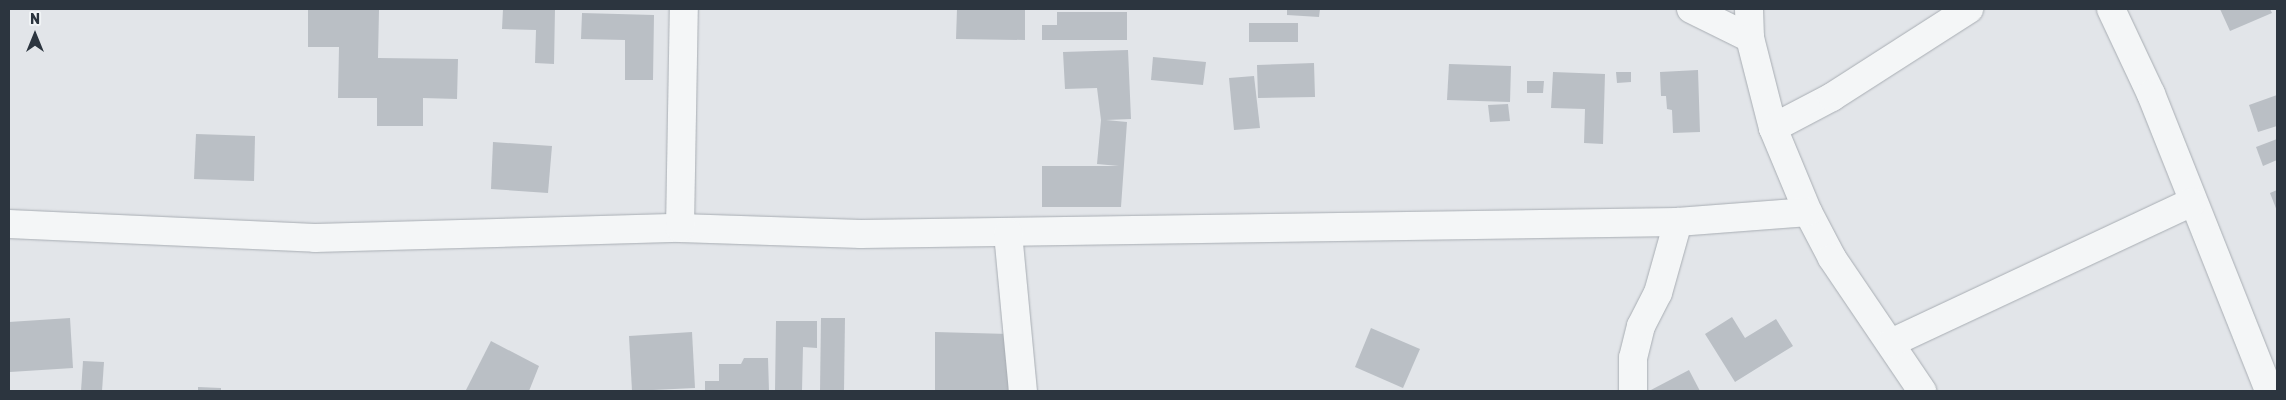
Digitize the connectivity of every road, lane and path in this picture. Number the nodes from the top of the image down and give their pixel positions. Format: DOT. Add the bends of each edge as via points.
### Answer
graph roads {
  1 [pos="684,9"];
  2 [pos="1691,9"];
  3 [pos="1749,9"];
  4 [pos="1969,9"];
  5 [pos="2111,9"];
  6 [pos="1750,38"];
  7 [pos="1773,128"];
  8 [pos="2192,202"];
  9 [pos="1808,212"];
  10 [pos="1678,222"];
  11 [pos="9,224"];
  12 [pos="680,228"];
  13 [pos="1008,233"];
  14 [pos="1891,343"];
  15 [pos="1023,391"];
  16 [pos="1633,391"];
  17 [pos="1922,391"];
  18 [pos="2269,391"];
  1 -- 12 [label="street"];
  2 -- 6 [label="street"];
  3 -- 6 [label="street"];
  4 -- 7 [label="street" via="1832,97"];
  5 -- 8 [label="street" via="2151,94"];
  6 -- 7 [label="street"];
  7 -- 9 [label="street"];
  8 -- 14 [label="street"];
  8 -- 18 [label="street"];
  9 -- 10 [label="street"];
  9 -- 14 [label="street" via="1832,258"];
  10 -- 13 [label="street"];
  10 -- 16 [label="street" via="1658,293 1641,326 1633,358"];
  11 -- 12 [label="street" via="315,238"];
  12 -- 13 [label="street" via="861,234"];
  13 -- 15 [label="street"];
  14 -- 17 [label="street"];
}
